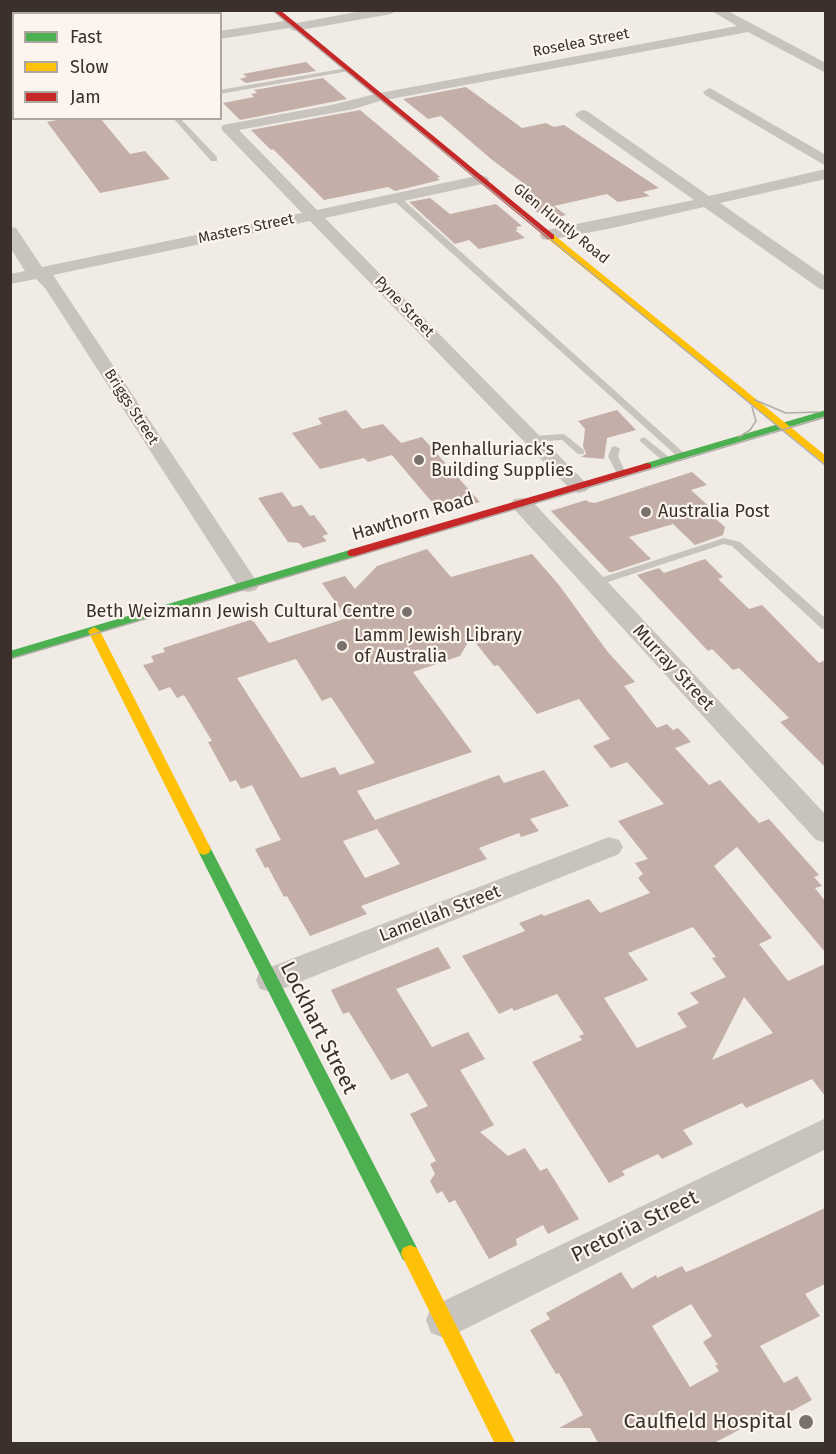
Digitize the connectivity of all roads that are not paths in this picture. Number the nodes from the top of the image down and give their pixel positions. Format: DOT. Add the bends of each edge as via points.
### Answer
graph roads {
  1 [pos="275,10"];
  2 [pos="391,10"];
  3 [pos="716,10"];
  4 [pos="293,25"];
  5 [pos="749,28"];
  6 [pos="222,35"];
  7 [pos="825,69"];
  8 [pos="347,70"];
  9 [pos="222,92"];
  10 [pos="710,92"];
  11 [pos="382,98"];
  12 [pos="582,114"];
  13 [pos="178,120"];
  14 [pos="228,128"];
  15 [pos="214,159"];
  16 [pos="825,162"];
  17 [pos="825,174"];
  18 [pos="481,180"];
  19 [pos="396,198"];
  20 [pos="706,202"];
  21 [pos="313,215"];
  22 [pos="10,232"];
  23 [pos="552,238"];
  24 [pos="39,273"];
  25 [pos="10,279"];
  26 [pos="825,285"];
  27 [pos="825,413"];
  28 [pos="783,427"];
  29 [pos="533,439"];
  30 [pos="644,440"];
  31 [pos="581,452"];
  32 [pos="611,453"];
  33 [pos="682,456"];
  34 [pos="667,460"];
  35 [pos="825,462"];
  36 [pos="621,474"];
  37 [pos="579,486"];
  38 [pos="522,504"];
  39 [pos="595,583"];
  40 [pos="248,585"];
  41 [pos="825,626"];
  42 [pos="94,631"];
  43 [pos="10,655"];
  44 [pos="825,833"];
  45 [pos="609,847"];
  46 [pos="271,980"];
  47 [pos="825,1133"];
  48 [pos="444,1320"];
  49 [pos="506,1443"];
  1 -- 4 [label="street, Glen Huntly Road"];
  2 -- 4 [label="street"];
  3 -- 5 [label="street"];
  4 -- 6 [label="street"];
  4 -- 8 [label="street, Glen Huntly Road"];
  5 -- 7 [label="street"];
  5 -- 11 [label="street, Roselea Street"];
  8 -- 9 [label="lane"];
  8 -- 11 [label="street, Glen Huntly Road"];
  10 -- 16 [label="street"];
  11 -- 14 [label="street, Roselea Street"];
  11 -- 18 [label="street, Glen Huntly Road"];
  12 -- 20 [label="street"];
  13 -- 15 [label="lane"];
  14 -- 21 [label="street, Pyne Street"];
  17 -- 20 [label="street"];
  18 -- 19 [label="street, Masters Street"];
  18 -- 23 [label="street, Glen Huntly Road"];
  19 -- 21 [label="street, Masters Street"];
  19 -- 33 [label="lane"];
  20 -- 23 [label="street" via="608,224 583,234"];
  20 -- 26 [label="street"];
  21 -- 24 [label="street, Masters Street"];
  21 -- 29 [label="street, Pyne Street"];
  22 -- 24 [label="street, Briggs Street"];
  23 -- 28 [label="street, Glen Huntly Road"];
  24 -- 25 [label="street, Masters Street"];
  24 -- 40 [label="street, Briggs Street" via="52,285"];
  27 -- 28 [label="street, Hawthorn Road"];
  28 -- 33 [label="street, Hawthorn Road"];
  28 -- 35 [label="street, Glen Huntly Road"];
  29 -- 31 [label="lane" via="564,436"];
  29 -- 37 [label="street, Pyne Street"];
  30 -- 34 [label="lane"];
  32 -- 36 [label="lane"];
  33 -- 34 [label="street, Hawthorn Road"];
  34 -- 36 [label="street, Hawthorn Road"];
  36 -- 37 [label="street, Hawthorn Road"];
  37 -- 38 [label="street, Hawthorn Road"];
  38 -- 39 [label="street, Murray Street"];
  38 -- 40 [label="street, Hawthorn Road"];
  39 -- 41 [label="lane" via="724,541 736,543"];
  39 -- 44 [label="street, Murray Street"];
  40 -- 42 [label="street, Hawthorn Road"];
  42 -- 43 [label="street, Hawthorn Road"];
  42 -- 46 [label="street, Lockhart Street"];
  45 -- 46 [label="street, Lamellah Street"];
  46 -- 48 [label="street, Lockhart Street"];
  47 -- 48 [label="street, Pretoria Street"];
  48 -- 49 [label="street, Lockhart Street"];
}
